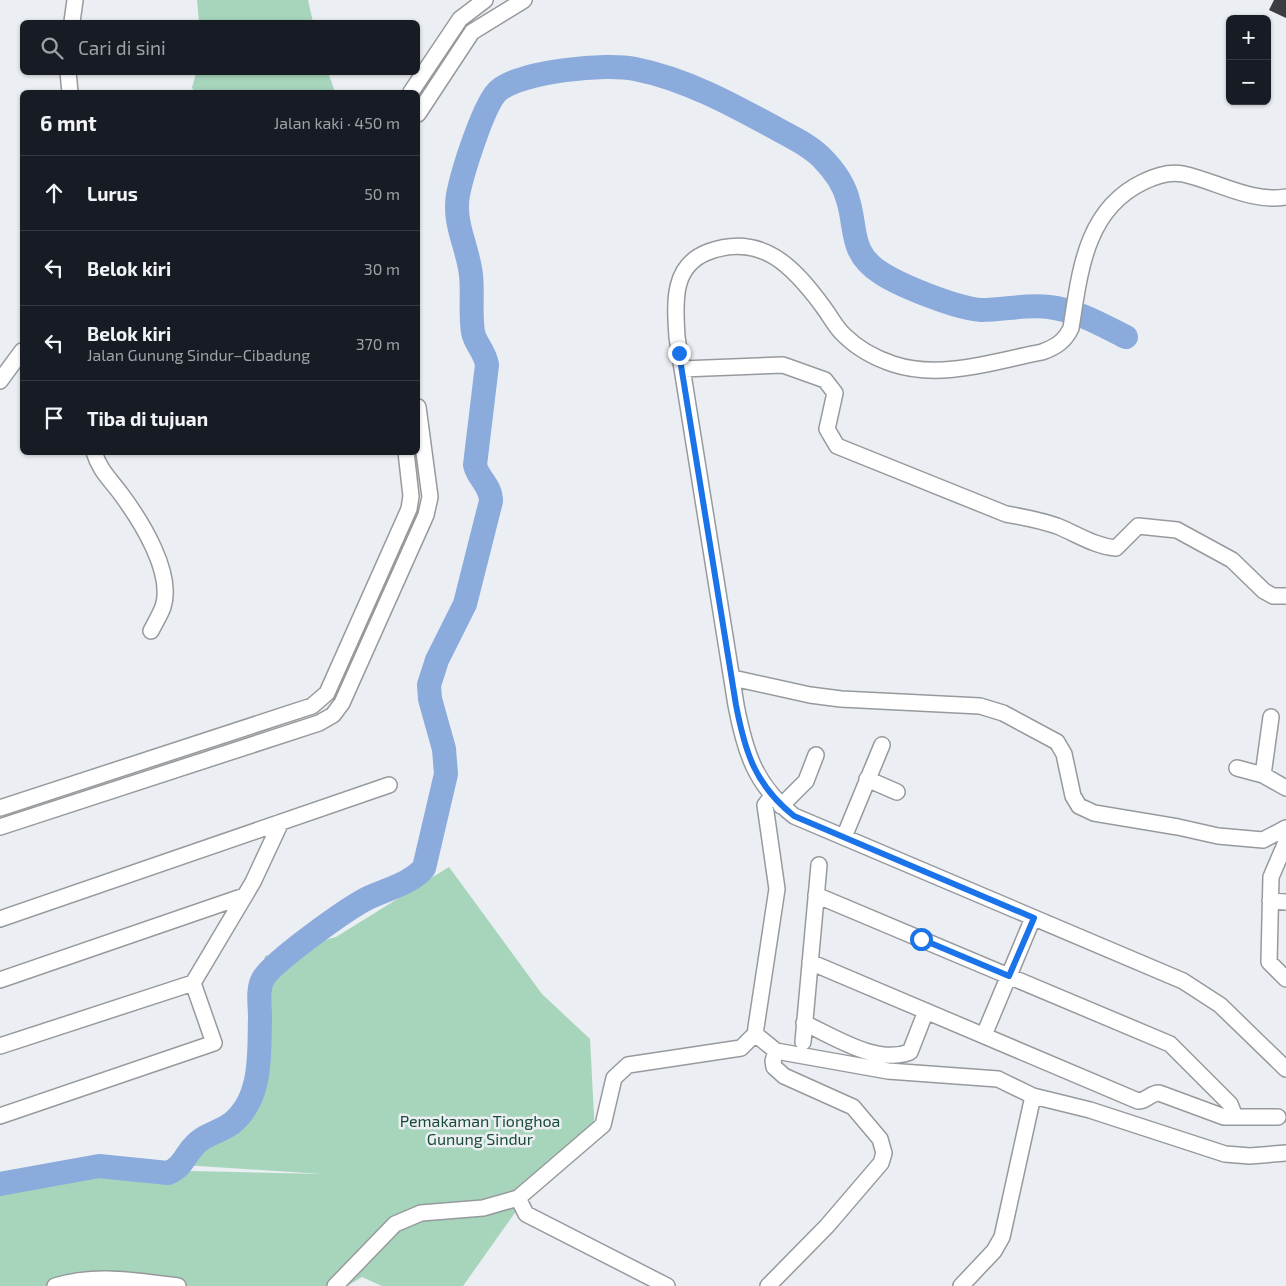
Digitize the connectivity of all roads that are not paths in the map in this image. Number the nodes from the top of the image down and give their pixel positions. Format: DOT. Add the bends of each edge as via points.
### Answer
graph roads {
  1 [pos="75,0"];
  2 [pos="485,0"];
  3 [pos="524,0"];
  4 [pos="72,20"];
  5 [pos="68,75"];
  6 [pos="70,90"];
  7 [pos="412,90"];
  8 [pos="420,111"];
  9 [pos="1285,200"];
  10 [pos="20,354"];
  11 [pos="682,369"];
  12 [pos="0,381"];
  13 [pos="420,422"];
  14 [pos="95,455"];
  15 [pos="406,455"];
  16 [pos="1286,596"];
  17 [pos="151,631"];
  18 [pos="733,678"];
  19 [pos="1271,717"];
  20 [pos="882,745"];
  21 [pos="816,755"];
  22 [pos="1236,768"];
  23 [pos="1264,775"];
  24 [pos="867,779"];
  25 [pos="389,785"];
  26 [pos="1286,788"];
  27 [pos="897,792"];
  28 [pos="776,801"];
  29 [pos="0,808"];
  30 [pos="281,822"];
  31 [pos="0,827"];
  32 [pos="1286,828"];
  33 [pos="844,837"];
  34 [pos="1286,842"];
  35 [pos="819,865"];
  36 [pos="816,895"];
  37 [pos="244,896"];
  38 [pos="1270,901"];
  39 [pos="1286,902"];
  40 [pos="1034,918"];
  41 [pos="0,919"];
  42 [pos="810,962"];
  43 [pos="1269,962"];
  44 [pos="1286,963"];
  45 [pos="1009,976"];
  46 [pos="1286,979"];
  47 [pos="0,980"];
  48 [pos="193,983"];
  49 [pos="926,1011"];
  50 [pos="804,1023"];
  51 [pos="755,1034"];
  52 [pos="984,1036"];
  53 [pos="802,1042"];
  54 [pos="0,1046"];
  55 [pos="776,1051"];
  56 [pos="1286,1069"];
  57 [pos="1033,1096"];
  58 [pos="0,1116"];
  59 [pos="1235,1117"];
  60 [pos="1278,1117"];
  61 [pos="1286,1153"];
  62 [pos="518,1198"];
  63 [pos="55,1286"];
  64 [pos="178,1286"];
  65 [pos="335,1286"];
  66 [pos="667,1286"];
  67 [pos="768,1286"];
  68 [pos="961,1286"];
  1 -- 4 [label="street"];
  2 -- 7 [label="street" via="460,19"];
  3 -- 8 [label="street" via="472,32"];
  5 -- 6 [label="street"];
  9 -- 11 [label="street" via="1244,193 1183,174 1150,178 1122,195 1100,217 1085,250 1072,328 1061,343 1042,352 936,371 892,364 857,346 842,334 807,286 772,255 756,247 731,246 703,254 681,275 675,301"];
  10 -- 12 [label="street"];
  11 -- 16 [label="street" via="783,365 825,380 836,393 827,429 838,446 1006,514 1032,518 1100,546 1116,548 1138,526 1177,530 1232,560 1264,591 1273,596"];
  11 -- 18 [label="street"];
  13 -- 31 [label="street" via="430,497 426,515 342,703 333,715 319,723"];
  14 -- 17 [label="street" via="99,467 121,494 158,555 166,592"];
  15 -- 29 [label="street" via="412,496 409,509 327,693 312,706"];
  18 -- 28 [label="street" via="746,750 753,768"];
  18 -- 32 [label="street" via="841,699 980,706 1003,713 1057,742 1064,754 1073,796 1079,806 1094,813 1178,826 1218,836 1264,840"];
  19 -- 23 [label="street"];
  20 -- 24 [label="street"];
  21 -- 28 [label="street" via="806,781"];
  22 -- 23 [label="street"];
  23 -- 26 [label="street"];
  24 -- 27 [label="street"];
  24 -- 33 [label="street"];
  25 -- 30 [label="street"];
  28 -- 33 [label="street" via="794,816"];
  28 -- 51 [label="street" via="765,805 777,889"];
  30 -- 37 [label="street"];
  30 -- 41 [label="street"];
  33 -- 40 [label="street"];
  34 -- 38 [label="street" via="1270,877"];
  35 -- 36 [label="street"];
  36 -- 42 [label="street"];
  36 -- 45 [label="street"];
  37 -- 47 [label="street"];
  37 -- 48 [label="street"];
  38 -- 39 [label="street"];
  38 -- 43 [label="street"];
  40 -- 45 [label="street"];
  40 -- 56 [label="street" via="1184,981 1220,1004"];
  42 -- 49 [label="street"];
  42 -- 50 [label="street"];
  43 -- 44 [label="street"];
  43 -- 46 [label="street"];
  45 -- 52 [label="street"];
  45 -- 59 [label="street" via="1170,1044 1230,1104"];
  48 -- 54 [label="street"];
  48 -- 58 [label="street" via="214,1043"];
  49 -- 50 [label="street" via="910,1052 899,1056 866,1051"];
  49 -- 52 [label="street"];
  50 -- 53 [label="street"];
  51 -- 55 [label="street"];
  51 -- 62 [label="street" via="741,1048 628,1065 614,1078 603,1125"];
  52 -- 59 [label="street" via="1138,1101 1159,1093"];
  55 -- 57 [label="street" via="888,1071 998,1079"];
  55 -- 67 [label="street" via="772,1061 774,1067 784,1076 853,1107 880,1139 884,1153 881,1163 827,1226"];
  57 -- 61 [label="street" via="1090,1110 1225,1154"];
  57 -- 68 [label="street" via="1002,1237 994,1251"];
  59 -- 60 [label="street"];
  62 -- 65 [label="street" via="483,1208 420,1213 395,1224"];
  62 -- 66 [label="street" via="526,1214"];
  63 -- 64 [label="street" via="77,1279 103,1278"];
}
